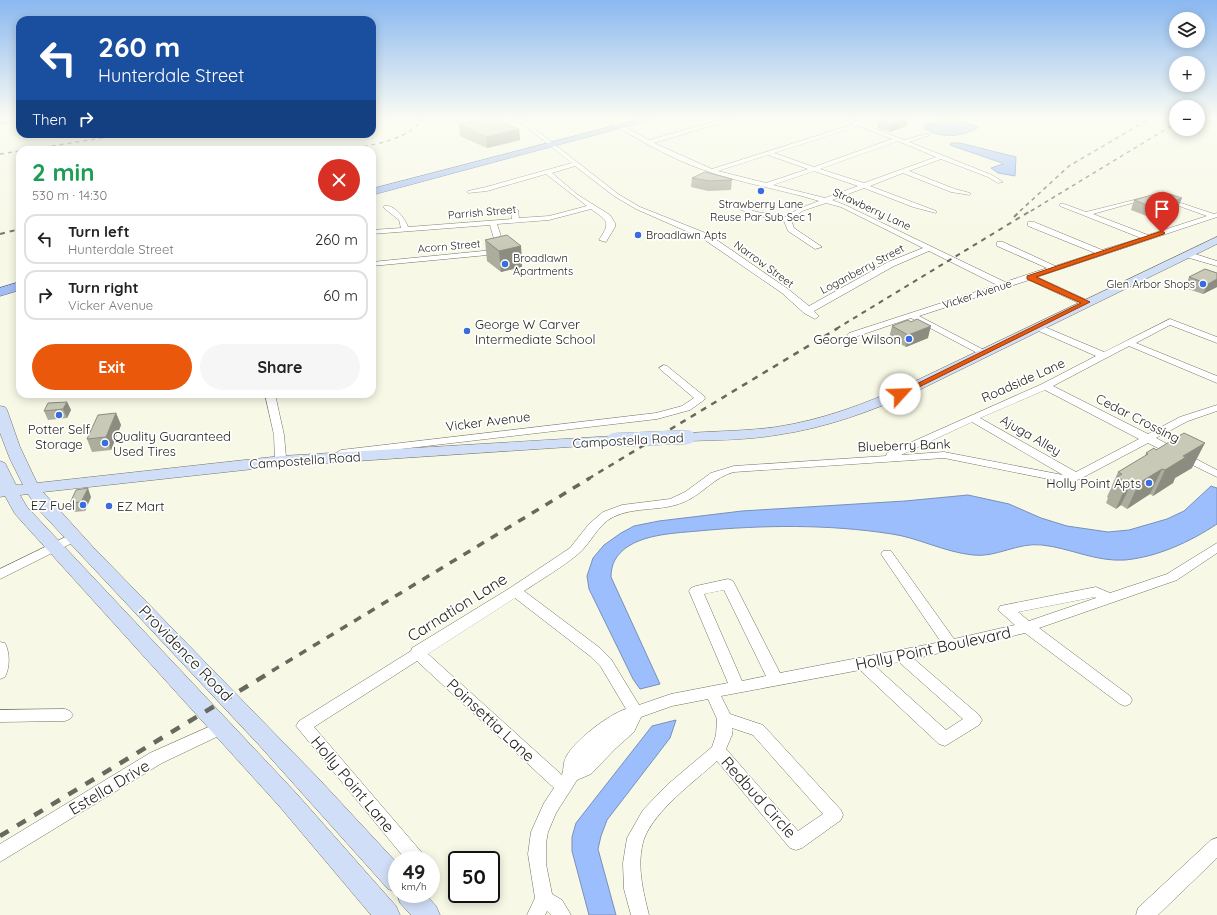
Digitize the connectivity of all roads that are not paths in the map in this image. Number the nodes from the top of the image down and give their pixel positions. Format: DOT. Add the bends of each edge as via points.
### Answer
graph roads {
  1 [pos="478,161"];
  2 [pos="486,161"];
  3 [pos="572,161"];
  4 [pos="690,161"];
  5 [pos="743,161"];
  6 [pos="791,161"];
  7 [pos="835,161"];
  8 [pos="930,161"];
  9 [pos="950,161"];
  10 [pos="576,164"];
  11 [pos="814,168"];
  12 [pos="712,171"];
  13 [pos="903,171"];
  14 [pos="548,172"];
  15 [pos="1000,182"];
  16 [pos="767,185"];
  17 [pos="863,185"];
  18 [pos="376,186"];
  19 [pos="376,191"];
  20 [pos="470,192"];
  21 [pos="968,194"];
  22 [pos="826,200"];
  23 [pos="1062,205"];
  24 [pos="386,207"];
  25 [pos="592,207"];
  26 [pos="742,209"];
  27 [pos="515,210"];
  28 [pos="934,212"];
  29 [pos="1086,214"];
  30 [pos="1215,216"];
  31 [pos="787,218"];
  32 [pos="516,220"];
  33 [pos="493,223"];
  34 [pos="1031,224"];
  35 [pos="405,229"];
  36 [pos="376,232"];
  37 [pos="1148,238"];
  38 [pos="603,240"];
  39 [pos="1217,240"];
  40 [pos="1000,244"];
  41 [pos="818,247"];
  42 [pos="929,248"];
  43 [pos="1102,253"];
  44 [pos="1189,255"];
  45 [pos="376,264"];
  46 [pos="1217,264"];
  47 [pos="1055,268"];
  48 [pos="1030,277"];
  49 [pos="16,282"];
  50 [pos="1004,285"];
  51 [pos="0,286"];
  52 [pos="16,287"];
  53 [pos="0,292"];
  54 [pos="1086,302"];
  55 [pos="807,311"];
  56 [pos="815,316"];
  57 [pos="913,316"];
  58 [pos="1037,327"];
  59 [pos="852,335"];
  60 [pos="1217,340"];
  61 [pos="1129,343"];
  62 [pos="983,353"];
  63 [pos="1104,356"];
  64 [pos="664,368"];
  65 [pos="1217,380"];
  66 [pos="1046,386"];
  67 [pos="271,398"];
  68 [pos="1217,408"];
  69 [pos="0,410"];
  70 [pos="1204,414"];
  71 [pos="1217,415"];
  72 [pos="972,418"];
  73 [pos="1147,438"];
  74 [pos="885,458"];
  75 [pos="281,461"];
  76 [pos="0,466"];
  77 [pos="1217,474"];
  78 [pos="1076,477"];
  79 [pos="31,488"];
  80 [pos="5,491"];
  81 [pos="621,510"];
  82 [pos="74,537"];
  83 [pos="54,547"];
  84 [pos="1217,547"];
  85 [pos="887,554"];
  86 [pos="0,574"];
  87 [pos="515,591"];
  88 [pos="1110,599"];
  89 [pos="1027,627"];
  90 [pos="950,645"];
  91 [pos="0,647"];
  92 [pos="418,652"];
  93 [pos="902,656"];
  94 [pos="862,663"];
  95 [pos="0,673"];
  96 [pos="775,679"];
  97 [pos="737,687"];
  98 [pos="712,693"];
  99 [pos="1125,700"];
  100 [pos="636,713"];
  101 [pos="65,715"];
  102 [pos="0,716"];
  103 [pos="725,719"];
  104 [pos="304,726"];
  105 [pos="222,727"];
  106 [pos="718,751"];
  107 [pos="568,781"];
  108 [pos="1217,846"];
  109 [pos="408,851"];
  110 [pos="0,854"];
  111 [pos="388,871"];
  112 [pos="416,903"];
  113 [pos="540,908"];
  114 [pos="387,915"];
  115 [pos="427,915"];
  116 [pos="562,915"];
  117 [pos="640,915"];
  118 [pos="1145,915"];
  1 -- 18 [label="main road"];
  2 -- 19 [label="main road"];
  3 -- 10 [label="street, Narrow Street"];
  4 -- 12 [label="street, Strawberry Lane"];
  5 -- 12 [label="street"];
  6 -- 11 [label="street"];
  7 -- 11 [label="street"];
  8 -- 13 [label="street"];
  9 -- 15 [label="street"];
  10 -- 14 [label="street"];
  10 -- 55 [label="street, Narrow Street" via="634,206 696,231 716,243 785,291"];
  11 -- 16 [label="street"];
  11 -- 17 [label="street"];
  12 -- 16 [label="street, Strawberry Lane"];
  13 -- 17 [label="street"];
  13 -- 21 [label="street"];
  14 -- 20 [label="street"];
  14 -- 25 [label="street"];
  16 -- 22 [label="street, Strawberry Lane"];
  17 -- 22 [label="street"];
  17 -- 28 [label="street"];
  22 -- 31 [label="street" via="794,212"];
  22 -- 42 [label="street, Strawberry Lane" via="862,214"];
  23 -- 29 [label="street"];
  24 -- 35 [label="street" via="402,219"];
  25 -- 32 [label="street, Parrish Street" via="562,215"];
  25 -- 38 [label="street" via="607,217 611,223 611,228"];
  26 -- 31 [label="street" via="756,214"];
  27 -- 32 [label="street"];
  29 -- 30 [label="street" via="1155,196"];
  29 -- 37 [label="street"];
  30 -- 37 [label="street, Vicker Avenue"];
  31 -- 41 [label="street" via="791,229"];
  32 -- 33 [label="street, Parrish Street"];
  33 -- 35 [label="street, Parrish Street"];
  33 -- 45 [label="street, Acorn Street" via="500,246 495,252"];
  34 -- 43 [label="street"];
  35 -- 36 [label="street, Parrish Street"];
  37 -- 43 [label="street, Vicker Avenue"];
  39 -- 44 [label="main road, Campostella Road"];
  40 -- 47 [label="street"];
  42 -- 50 [label="street, Strawberry Lane"];
  42 -- 55 [label="street, Loganberry Street" via="891,264"];
  43 -- 47 [label="street, Vicker Avenue"];
  44 -- 46 [label="street"];
  44 -- 54 [label="main road, Campostella Road"];
  47 -- 48 [label="street, Vicker Avenue"];
  48 -- 50 [label="street, Vicker Avenue"];
  48 -- 54 [label="street"];
  49 -- 51 [label="main road"];
  50 -- 57 [label="street, Vicker Avenue"];
  52 -- 53 [label="main road"];
  54 -- 58 [label="main road, Campostella Road"];
  55 -- 56 [label="street, Narrow Street"];
  57 -- 59 [label="street, Vicker Avenue"];
  57 -- 62 [label="street"];
  58 -- 62 [label="main road, Campostella Road"];
  58 -- 63 [label="street"];
  60 -- 61 [label="street, Roadside Lane" via="1170,322"];
  61 -- 63 [label="street, Roadside Lane"];
  61 -- 65 [label="street"];
  62 -- 75 [label="main road, Campostella Road, bridge" via="889,399 814,423 775,431"];
  63 -- 66 [label="street, Roadside Lane"];
  64 -- 75 [label="street, Vicker Avenue" via="700,398 686,408 657,416"];
  66 -- 72 [label="street, Roadside Lane"];
  66 -- 73 [label="street, Cedar Crossing"];
  67 -- 75 [label="street"];
  68 -- 70 [label="street, Blueberry Bank"];
  69 -- 79 [label="main road, Providence Road" via="19,466"];
  70 -- 71 [label="street, Blueberry Bank"];
  70 -- 73 [label="street, Blueberry Bank" via="1184,419"];
  72 -- 74 [label="street, Roadside Lane"];
  72 -- 78 [label="street, Ajuga Alley"];
  73 -- 77 [label="street, Cedar Crossing"];
  73 -- 78 [label="street, Blueberry Bank"];
  74 -- 78 [label="street, Blueberry Bank" via="944,455 1060,478"];
  74 -- 81 [label="street, Blueberry Bank" via="720,471 684,498"];
  75 -- 79 [label="main road, Campostella Road"];
  76 -- 80 [label="main road, Providence Road"];
  79 -- 80 [label="main road, Campostella Road"];
  79 -- 82 [label="main road, Providence Road"];
  80 -- 83 [label="main road, Providence Road"];
  81 -- 87 [label="street, Carnation Lane" via="598,520 574,551"];
  82 -- 83 [label="street"];
  82 -- 111 [label="main road, Providence Road" via="229,697"];
  83 -- 86 [label="street"];
  83 -- 105 [label="main road, Providence Road"];
  84 -- 88 [label="street, Holly Point Boulevard" via="1172,578"];
  85 -- 90 [label="street"];
  87 -- 92 [label="street, Carnation Lane"];
  87 -- 100 [label="street" via="595,652 606,664"];
  88 -- 89 [label="street, Holly Point Boulevard"];
  88 -- 89 [label="street" via="1096,592 1005,610"];
  89 -- 90 [label="street, Holly Point Boulevard"];
  89 -- 99 [label="street"];
  90 -- 93 [label="street, Holly Point Boulevard"];
  91 -- 95 [label="street"];
  92 -- 104 [label="street, Carnation Lane"];
  92 -- 107 [label="street, Poinsettia Lane"];
  93 -- 94 [label="street, Holly Point Boulevard"];
  93 -- 94 [label="street" via="974,720 945,739"];
  94 -- 96 [label="street, Holly Point Boulevard"];
  96 -- 97 [label="street, Holly Point Boulevard"];
  96 -- 97 [label="street" via="728,584 696,591"];
  97 -- 98 [label="street, Holly Point Boulevard"];
  98 -- 100 [label="street, Holly Point Boulevard" via="671,700"];
  98 -- 103 [label="street"];
  100 -- 107 [label="street" via="629,727 585,769"];
  101 -- 102 [label="street"];
  103 -- 106 [label="street" via="724,735"];
  103 -- 106 [label="street, Redbud Circle" via="758,730 835,815 796,842"];
  104 -- 109 [label="street, Holly Point Lane"];
  105 -- 110 [label="street, Estella Drive" via="156,758"];
  105 -- 114 [label="main road, Providence Road"];
  106 -- 117 [label="street" via="649,815 636,838 632,863 633,889"];
  107 -- 113 [label="street" via="549,809 536,847"];
  108 -- 118 [label="street"];
  112 -- 115 [label="main road"];
  113 -- 116 [label="street" via="556,906"];
}
